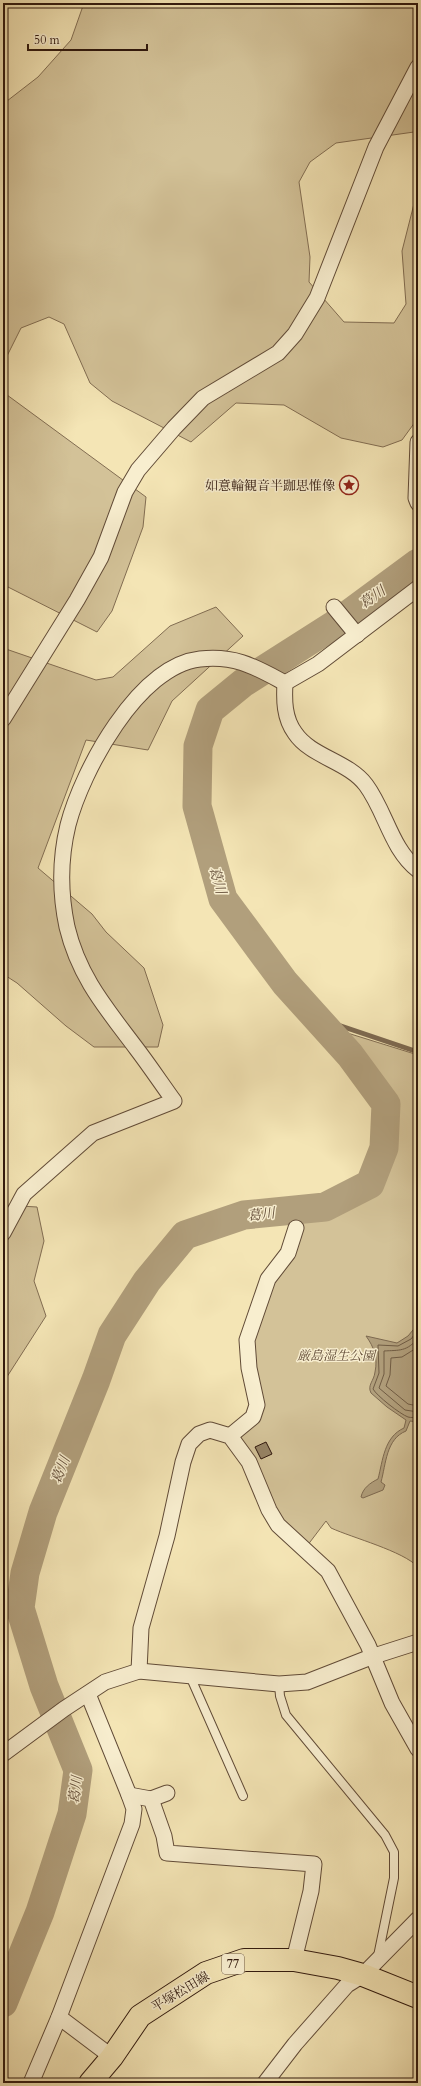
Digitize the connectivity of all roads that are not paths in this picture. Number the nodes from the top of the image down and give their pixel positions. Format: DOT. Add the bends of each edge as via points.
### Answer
graph roads {
  1 [pos="418,67"];
  2 [pos="418,442"];
  3 [pos="418,503"];
  4 [pos="418,588"];
  5 [pos="334,607"];
  6 [pos="357,635"];
  7 [pos="280,680"];
  8 [pos="3,719"];
  9 [pos="418,870"];
  10 [pos="296,1228"];
  11 [pos="3,1233"];
  12 [pos="230,1436"];
  13 [pos="418,1642"];
  14 [pos="371,1657"];
  15 [pos="139,1671"];
  16 [pos="190,1676"];
  17 [pos="279,1684"];
  18 [pos="88,1694"];
  19 [pos="418,1749"];
  20 [pos="3,1754"];
  21 [pos="167,1793"];
  22 [pos="129,1795"];
  23 [pos="243,1796"];
  24 [pos="151,1799"];
  25 [pos="418,1919"];
  26 [pos="294,1960"];
  27 [pos="370,1968"];
  28 [pos="418,1997"];
  29 [pos="59,2017"];
  30 [pos="112,2056"];
  31 [pos="31,2083"];
  32 [pos="90,2083"];
  33 [pos="266,2083"];
  1 -- 8 [label="street" via="376,147 310,313 278,353 204,398 138,470 124,492 101,557"];
  2 -- 3 [label="street"];
  4 -- 6 [label="street"];
  5 -- 6 [label="street"];
  6 -- 7 [label="street" via="318,664"];
  7 -- 9 [label="street" via="286,712 294,732 301,740 343,766 366,784 402,854"];
  7 -- 11 [label="street" via="228,658 199,659 180,665 158,678 139,696 102,745 83,783 68,825 62,890 72,945 79,965 95,992 174,1101 93,1133 24,1194"];
  10 -- 12 [label="street" via="288,1253 268,1279 247,1340 249,1368 257,1405 253,1417"];
  12 -- 14 [label="street" via="249,1462 278,1525 328,1570 368,1645"];
  12 -- 15 [label="street" via="210,1430 199,1434 189,1444 141,1628"];
  13 -- 14 [label="street"];
  14 -- 17 [label="street" via="307,1682"];
  14 -- 19 [label="street" via="392,1703"];
  15 -- 16 [label="street"];
  15 -- 18 [label="street" via="105,1682"];
  16 -- 17 [label="street"];
  16 -- 23 [label="lane"];
  17 -- 27 [label="lane" via="286,1715 385,1835 394,1852 394,1878"];
  18 -- 20 [label="street"];
  18 -- 22 [label="street"];
  21 -- 24 [label="street"];
  22 -- 24 [label="street"];
  22 -- 29 [label="street" via="134,1809 132,1824"];
  24 -- 26 [label="street" via="167,1853 314,1864 311,1891"];
  25 -- 27 [label="street"];
  26 -- 27 [label="main road, 平塚松田線 / 77"];
  26 -- 30 [label="main road, 平塚松田線 / 77" via="244,1960 206,1973 140,2016"];
  27 -- 28 [label="main road, 平塚松田線 / 77"];
  27 -- 33 [label="street" via="347,1986 295,2044"];
  29 -- 30 [label="street"];
  29 -- 31 [label="street"];
  30 -- 32 [label="main road, 平塚松田線 / 77"];
}
